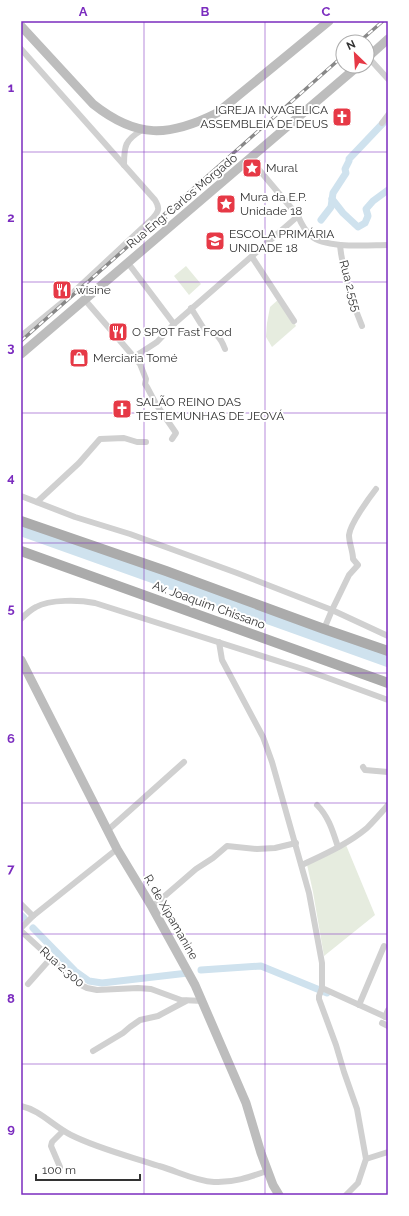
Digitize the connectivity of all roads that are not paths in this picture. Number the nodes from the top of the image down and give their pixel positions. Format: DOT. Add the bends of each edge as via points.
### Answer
graph roads {
  1 [pos="329,21"];
  2 [pos="21,26"];
  3 [pos="388,39"];
  4 [pos="21,49"];
  5 [pos="375,51"];
  6 [pos="375,65"];
  7 [pos="349,74"];
  8 [pos="388,79"];
  9 [pos="388,116"];
  10 [pos="382,123"];
  11 [pos="142,130"];
  12 [pos="250,159"];
  13 [pos="124,166"];
  14 [pos="298,216"];
  15 [pos="340,245"];
  16 [pos="388,245"];
  17 [pos="252,257"];
  18 [pos="128,263"];
  19 [pos="85,300"];
  20 [pos="191,308"];
  21 [pos="294,321"];
  22 [pos="174,324"];
  23 [pos="362,326"];
  24 [pos="21,336"];
  25 [pos="225,349"];
  26 [pos="21,354"];
  27 [pos="134,357"];
  28 [pos="172,439"];
  29 [pos="146,442"];
  30 [pos="376,488"];
  31 [pos="21,496"];
  32 [pos="36,502"];
  33 [pos="21,521"];
  34 [pos="21,551"];
  35 [pos="332,610"];
  36 [pos="21,619"];
  37 [pos="324,629"];
  38 [pos="388,636"];
  39 [pos="219,642"];
  40 [pos="388,651"];
  41 [pos="21,660"];
  42 [pos="388,683"];
  43 [pos="388,700"];
  44 [pos="184,762"];
  45 [pos="363,767"];
  46 [pos="388,772"];
  47 [pos="317,805"];
  48 [pos="388,805"];
  49 [pos="108,830"];
  50 [pos="296,843"];
  51 [pos="338,847"];
  52 [pos="117,849"];
  53 [pos="302,865"];
  54 [pos="21,904"];
  55 [pos="152,907"];
  56 [pos="33,916"];
  57 [pos="21,929"];
  58 [pos="384,946"];
  59 [pos="51,958"];
  60 [pos="28,984"];
  61 [pos="322,988"];
  62 [pos="187,1001"];
  63 [pos="203,1001"];
  64 [pos="360,1005"];
  65 [pos="388,1010"];
  66 [pos="386,1021"];
  67 [pos="93,1051"];
  68 [pos="21,1106"];
  69 [pos="63,1130"];
  70 [pos="388,1152"];
  71 [pos="366,1159"];
  72 [pos="60,1167"];
  73 [pos="267,1171"];
  74 [pos="278,1195"];
  75 [pos="346,1195"];
  1 -- 11 [label="street" via="217,113 179,129"];
  2 -- 11 [label="street" via="93,104 117,121"];
  3 -- 5 [label="street"];
  4 -- 13 [label="street"];
  6 -- 8 [label="street"];
  7 -- 12 [label="street, Rua Eng. Carlos Morgado"];
  9 -- 10 [label="street"];
  11 -- 13 [label="street" via="127,142"];
  12 -- 14 [label="street"];
  12 -- 18 [label="street, Rua Eng. Carlos Morgado"];
  13 -- 24 [label="street" via="155,200 159,206 158,212 65,300"];
  14 -- 15 [label="street" via="313,238 320,242"];
  14 -- 17 [label="street"];
  15 -- 16 [label="street"];
  15 -- 23 [label="street, Rua 2.555" via="348,290"];
  17 -- 20 [label="street"];
  17 -- 21 [label="street"];
  18 -- 19 [label="street, Rua Eng. Carlos Morgado"];
  18 -- 22 [label="street"];
  19 -- 26 [label="street, Rua Eng. Carlos Morgado"];
  19 -- 27 [label="street"];
  20 -- 22 [label="street"];
  20 -- 25 [label="street" via="204,329 216,334"];
  22 -- 27 [label="street" via="157,342"];
  27 -- 28 [label="street" via="144,373 145,384 156,404 176,433"];
  29 -- 32 [label="street" via="124,438 100,439 79,463"];
  30 -- 35 [label="street" via="350,531 353,559 358,565"];
  31 -- 32 [label="street"];
  32 -- 35 [label="street" via="130,534"];
  33 -- 37 [label="main road, Av. Joaquim Chissano"];
  34 -- 42 [label="main road, Av. Joaquim Chissano"];
  35 -- 37 [label="street"];
  35 -- 38 [label="street"];
  36 -- 39 [label="street" via="35,607 47,603 89,602"];
  37 -- 40 [label="main road, Av. Joaquim Chissano"];
  39 -- 43 [label="street"];
  39 -- 50 [label="street" via="222,660 267,747"];
  41 -- 49 [label="street, R. de Xipamanine"];
  44 -- 49 [label="street"];
  45 -- 46 [label="street" via="366,770"];
  47 -- 51 [label="street" via="329,821"];
  48 -- 51 [label="street" via="366,828"];
  49 -- 52 [label="street, R. de Xipamanine"];
  50 -- 53 [label="street"];
  50 -- 55 [label="street" via="257,849 227,846 196,868"];
  51 -- 53 [label="street"];
  52 -- 55 [label="street, R. de Xipamanine"];
  52 -- 56 [label="street"];
  53 -- 61 [label="street" via="310,893 322,963"];
  54 -- 56 [label="street"];
  55 -- 63 [label="street, R. de Xipamanine"];
  56 -- 57 [label="street"];
  57 -- 59 [label="street, Rua 2.300"];
  58 -- 64 [label="street"];
  59 -- 60 [label="street"];
  59 -- 62 [label="street, Rua 2.300" via="79,984 87,988 151,989"];
  61 -- 64 [label="street"];
  61 -- 71 [label="street" via="319,996 357,1109"];
  62 -- 63 [label="street, Rua 2.300"];
  62 -- 67 [label="street" via="158,1016 140,1020 124,1033"];
  63 -- 73 [label="street, R. de Xipamanine" via="246,1103"];
  64 -- 66 [label="street"];
  65 -- 66 [label="street"];
  68 -- 69 [label="street" via="37,1111"];
  69 -- 72 [label="street" via="51,1146"];
  69 -- 73 [label="street" via="117,1154 213,1182 228,1182"];
  70 -- 71 [label="street"];
  71 -- 75 [label="street" via="358,1183"];
  73 -- 74 [label="street, R. de Xipamanine"];
}
